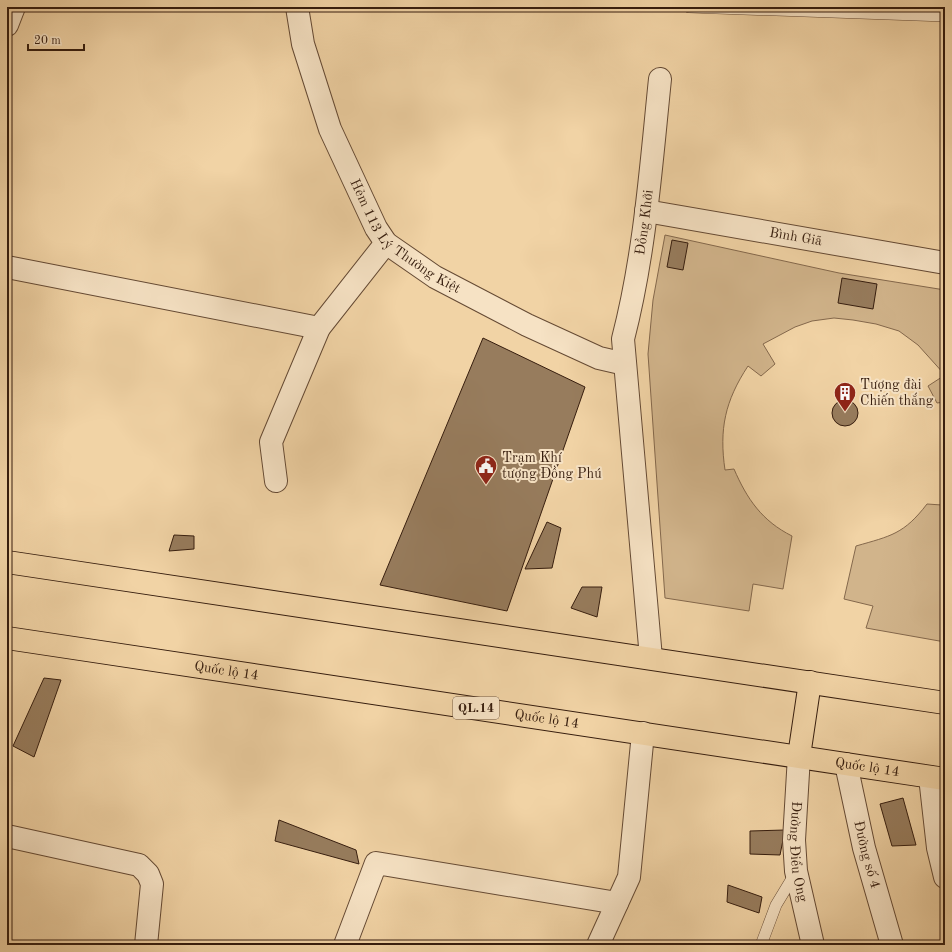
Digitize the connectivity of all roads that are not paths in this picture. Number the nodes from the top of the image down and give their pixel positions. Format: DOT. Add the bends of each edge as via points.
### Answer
graph roads {
  1 [pos="14,7"];
  2 [pos="297,7"];
  3 [pos="689,7"];
  4 [pos="945,16"];
  5 [pos="7,26"];
  6 [pos="660,79"];
  7 [pos="646,211"];
  8 [pos="386,243"];
  9 [pos="945,263"];
  10 [pos="7,267"];
  11 [pos="319,328"];
  12 [pos="625,364"];
  13 [pos="276,481"];
  14 [pos="7,562"];
  15 [pos="7,638"];
  16 [pos="651,658"];
  17 [pos="810,682"];
  18 [pos="945,703"];
  19 [pos="642,733"];
  20 [pos="799,756"];
  21 [pos="846,764"];
  22 [pos="938,778"];
  23 [pos="7,836"];
  24 [pos="796,871"];
  25 [pos="945,877"];
  26 [pos="616,903"];
  27 [pos="146,945"];
  28 [pos="345,945"];
  29 [pos="598,945"];
  30 [pos="761,945"];
  31 [pos="812,945"];
  32 [pos="892,945"];
  1 -- 5 [label="street"];
  2 -- 8 [label="street, Hẻm 113 Lý Thường Kiệt" via="303,44 330,130 376,228"];
  3 -- 4 [label="lane"];
  6 -- 7 [label="street, Đồng Khởi"];
  7 -- 9 [label="street, Bình Giã"];
  7 -- 12 [label="street, Đồng Khởi" via="634,293 623,338"];
  8 -- 11 [label="street"];
  8 -- 12 [label="street, Hẻm 113 Lý Thường Kiệt" via="435,277 527,325 599,358"];
  10 -- 11 [label="street"];
  11 -- 13 [label="street" via="271,442"];
  12 -- 16 [label="street, Đồng Khởi"];
  14 -- 16 [label="highway"];
  15 -- 19 [label="highway, Quốc lộ 14 / QL.14"];
  16 -- 17 [label="highway"];
  17 -- 18 [label="highway"];
  17 -- 20 [label="highway"];
  19 -- 20 [label="highway, Quốc lộ 14 / QL.14"];
  19 -- 26 [label="street" via="629,877"];
  20 -- 21 [label="highway, Quốc lộ 14 / QL.14"];
  20 -- 24 [label="street, Đường Điểu Ong" via="794,840"];
  21 -- 22 [label="highway, Quốc lộ 14 / QL.14"];
  21 -- 32 [label="street, Đường số 4" via="864,848"];
  22 -- 25 [label="street" via="938,848"];
  23 -- 27 [label="street" via="139,865 148,874 152,884"];
  24 -- 30 [label="lane" via="776,905"];
  24 -- 31 [label="street, Đường Điểu Ong"];
  26 -- 28 [label="street" via="376,864"];
  26 -- 29 [label="street"];
}
